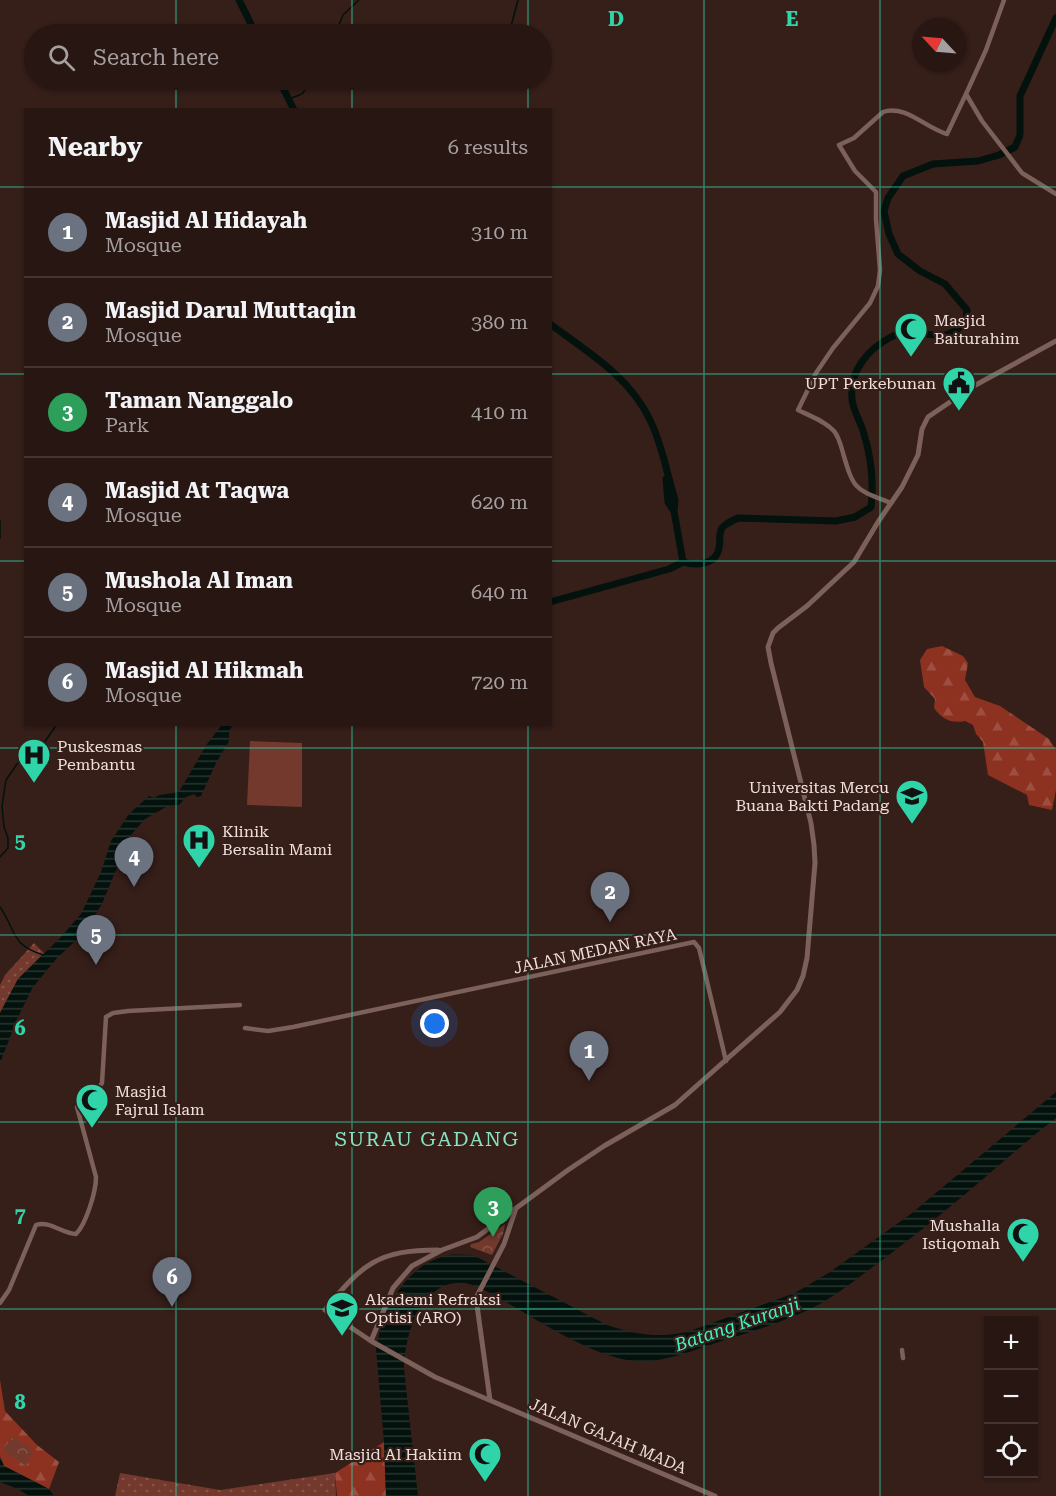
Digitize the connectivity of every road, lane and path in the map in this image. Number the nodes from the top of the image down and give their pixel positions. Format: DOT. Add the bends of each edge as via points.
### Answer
graph roads {
  1 [pos="1004,0"];
  2 [pos="966,94"];
  3 [pos="1056,195"];
  4 [pos="1056,341"];
  5 [pos="891,503"];
  6 [pos="240,1005"];
  7 [pos="245,1028"];
  8 [pos="726,1061"];
  9 [pos="516,1207"];
  10 [pos="426,1250"];
  11 [pos="442,1250"];
  12 [pos="427,1257"];
  13 [pos="0,1303"];
  14 [pos="372,1342"];
  15 [pos="902,1350"];
  16 [pos="903,1358"];
  17 [pos="490,1400"];
  18 [pos="711,1495"];
  1 -- 2 [label="street"];
  2 -- 3 [label="street" via="982,121 1026,176"];
  2 -- 5 [label="street" via="946,134 912,116 888,110 854,138 839,145 855,171 876,192 878,286 870,303 832,348 798,410 834,431 855,485"];
  4 -- 5 [label="main road" via="972,387 928,417 918,455"];
  5 -- 8 [label="main road" via="854,562 778,628 770,641 774,680 814,845 807,958 792,998"];
  6 -- 13 [label="street" via="128,1011 106,1017 102,1083 77,1106 96,1180 81,1229 72,1234 44,1223 36,1225"];
  7 -- 8 [label="street, JALAN MEDAN RAYA" via="270,1031 694,942 698,944"];
  8 -- 9 [label="main road" via="675,1106 604,1146"];
  9 -- 11 [label="main road" via="473,1240"];
  9 -- 17 [label="main road" via="504,1244 476,1298"];
  10 -- 11 [label="main road"];
  10 -- 12 [label="main road"];
  10 -- 14 [label="main road, JALAN GAJAH MADA" via="388,1255 366,1266 325,1310"];
  11 -- 12 [label="main road"];
  12 -- 14 [label="main road" via="393,1288"];
  14 -- 17 [label="main road, JALAN GAJAH MADA" via="435,1377"];
  15 -- 16 [label="street"];
  17 -- 18 [label="main road, JALAN GAJAH MADA"];
}
